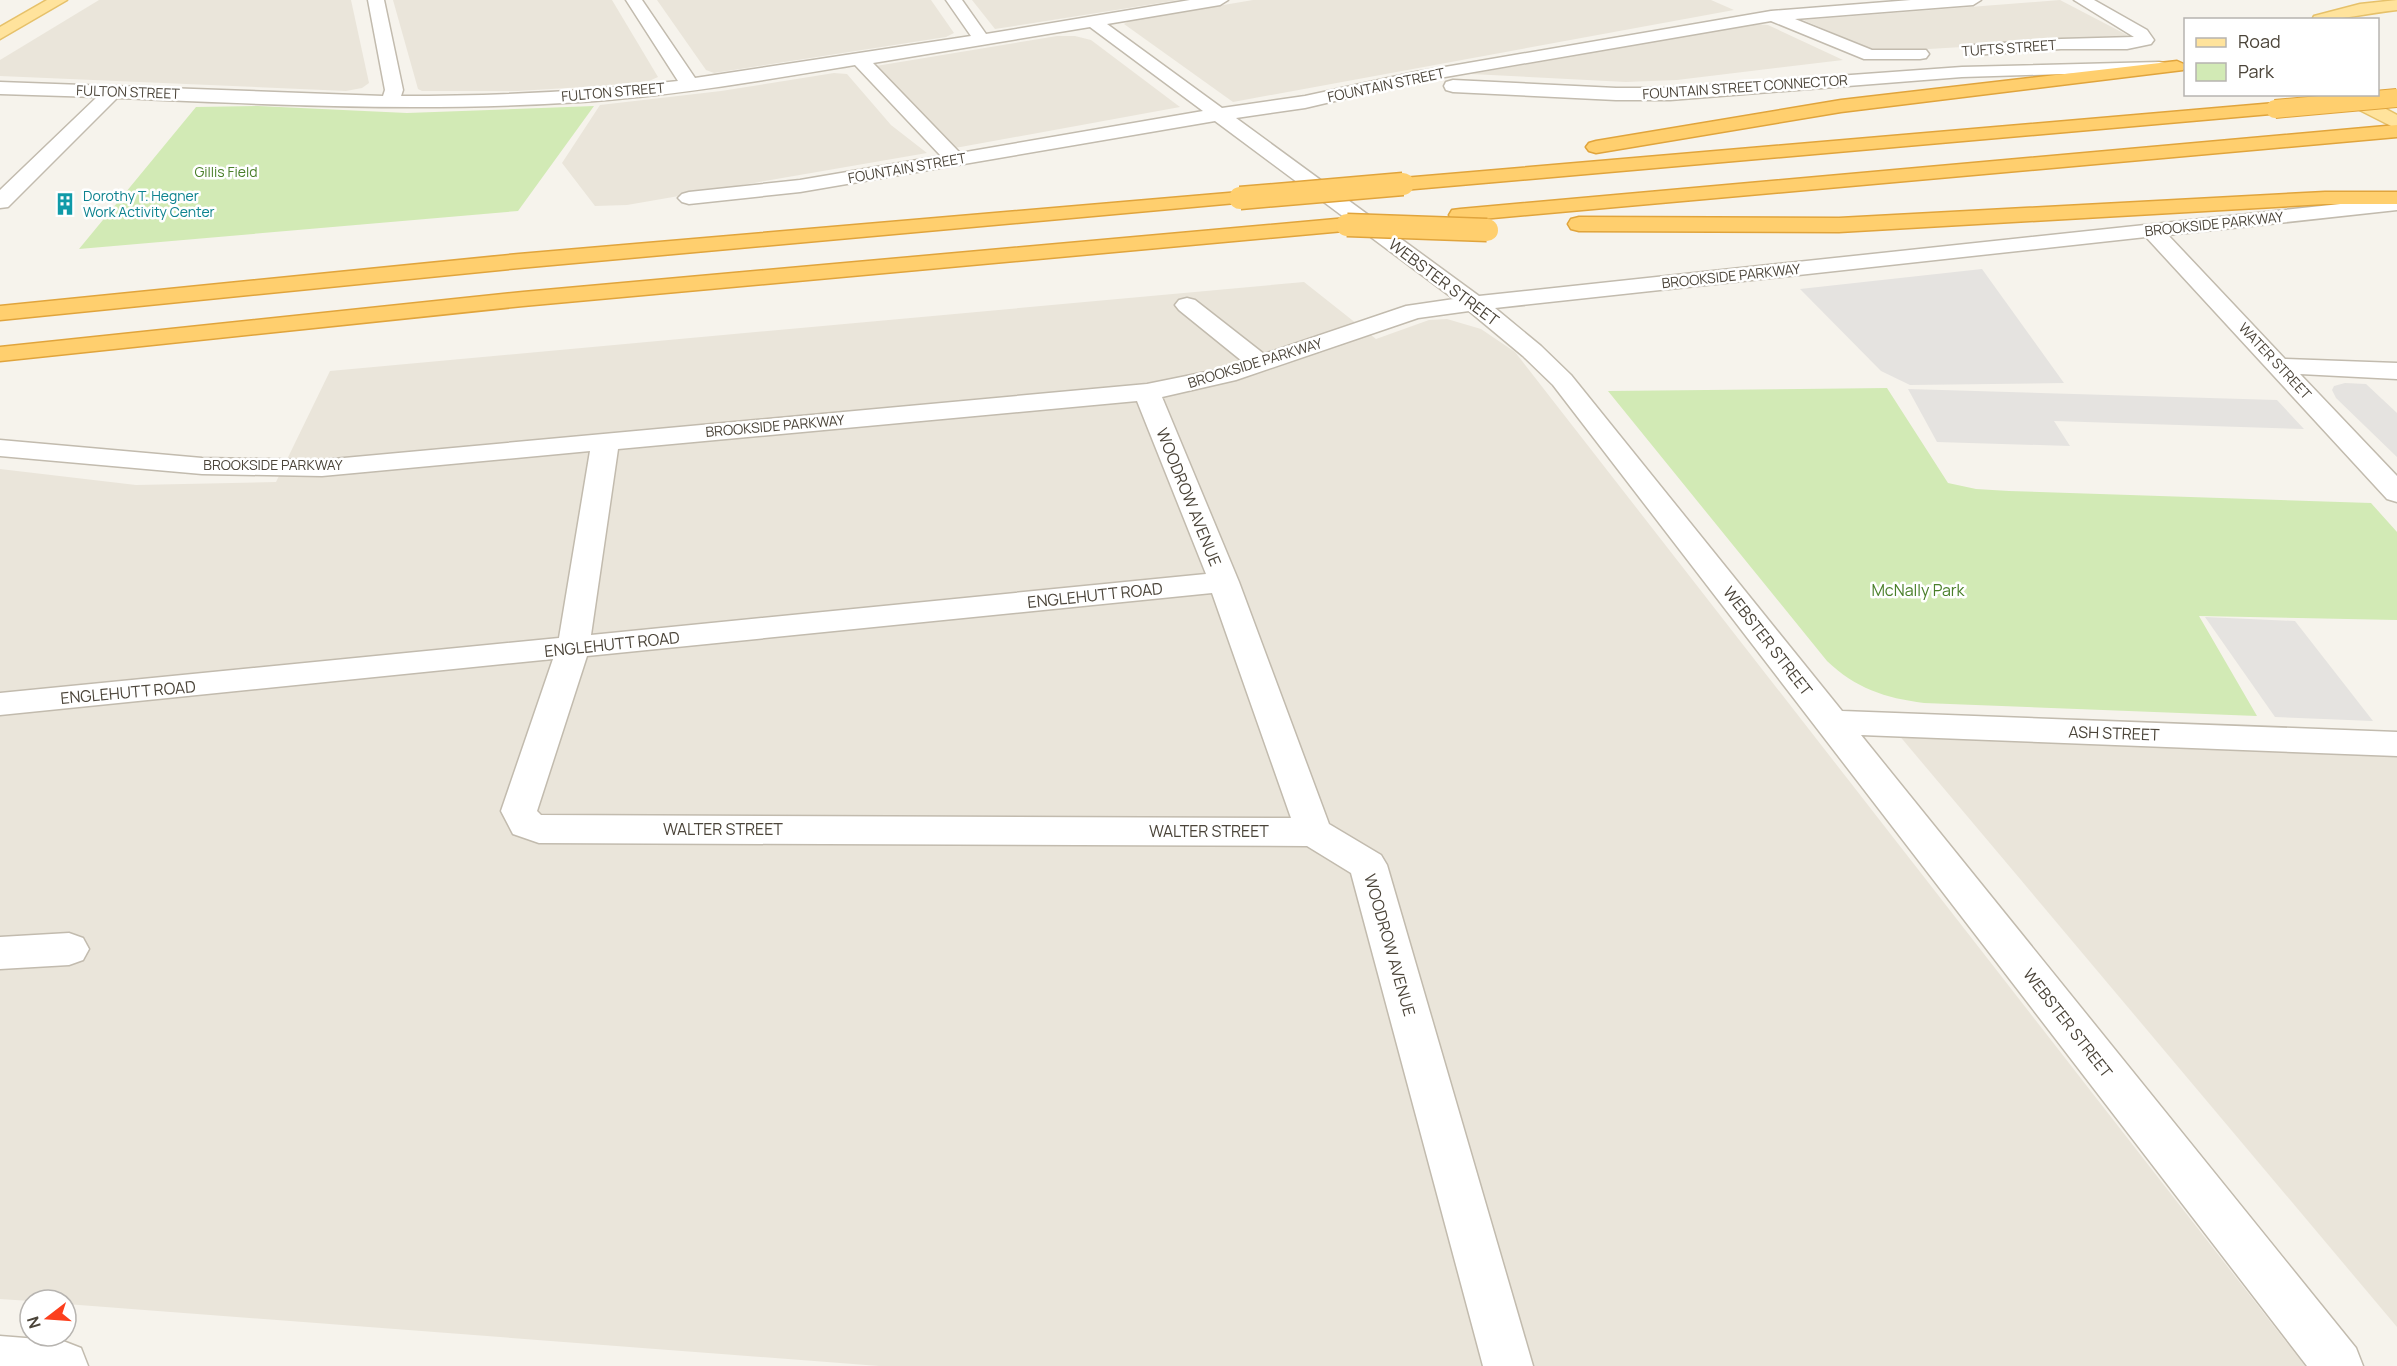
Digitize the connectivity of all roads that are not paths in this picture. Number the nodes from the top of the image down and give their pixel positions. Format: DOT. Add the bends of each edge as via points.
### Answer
graph roads {
  1 [pos="59,0"];
  2 [pos="376,0"];
  3 [pos="634,0"];
  4 [pos="954,0"];
  5 [pos="1215,0"];
  6 [pos="1973,0"];
  7 [pos="2082,0"];
  8 [pos="1742,3"];
  9 [pos="2397,5"];
  10 [pos="2319,11"];
  11 [pos="1771,16"];
  12 [pos="1094,22"];
  13 [pos="1610,25"];
  14 [pos="0,34"];
  15 [pos="1635,39"];
  16 [pos="982,40"];
  17 [pos="1960,51"];
  18 [pos="1938,52"];
  19 [pos="860,60"];
  20 [pos="2181,66"];
  21 [pos="690,85"];
  22 [pos="0,88"];
  23 [pos="114,91"];
  24 [pos="2347,96"];
  25 [pos="2397,98"];
  26 [pos="390,102"];
  27 [pos="1305,102"];
  28 [pos="1220,114"];
  29 [pos="2397,123"];
  30 [pos="2397,130"];
  31 [pos="956,160"];
  32 [pos="1396,179"];
  33 [pos="689,198"];
  34 [pos="2397,198"];
  35 [pos="0,202"];
  36 [pos="2397,204"];
  37 [pos="1347,225"];
  38 [pos="2152,231"];
  39 [pos="1474,303"];
  40 [pos="1187,305"];
  41 [pos="0,313"];
  42 [pos="0,354"];
  43 [pos="1261,364"];
  44 [pos="2280,366"];
  45 [pos="2397,371"];
  46 [pos="1147,392"];
  47 [pos="604,443"];
  48 [pos="0,448"];
  49 [pos="2397,493"];
  50 [pos="1224,582"];
  51 [pos="573,648"];
  52 [pos="0,704"];
  53 [pos="1831,722"];
  54 [pos="2397,744"];
  55 [pos="1314,832"];
  56 [pos="69,949"];
  57 [pos="0,953"];
  58 [pos="0,1361"];
  59 [pos="63,1366"];
  60 [pos="1508,1366"];
  61 [pos="2338,1366"];
  1 -- 14 [label="main road"];
  2 -- 26 [label="street" via="394,90"];
  3 -- 21 [label="street"];
  4 -- 16 [label="street"];
  5 -- 12 [label="street, FULTON STREET"];
  6 -- 11 [label="street, FOUNTAIN STREET"];
  7 -- 17 [label="street, TUFTS STREET" via="2144,41"];
  8 -- 11 [label="street"];
  9 -- 10 [label="main road"];
  11 -- 15 [label="street, FOUNTAIN STREET"];
  11 -- 18 [label="street, TUFTS STREET" via="1870,55"];
  12 -- 16 [label="street, FULTON STREET"];
  12 -- 28 [label="street, WEBSTER STREET"];
  13 -- 15 [label="street"];
  15 -- 27 [label="street, FOUNTAIN STREET" via="1416,77"];
  16 -- 19 [label="street, FULTON STREET"];
  19 -- 21 [label="street, FULTON STREET"];
  19 -- 31 [label="street"];
  20 -- 27 [label="street, FOUNTAIN STREET CONNECTOR" via="1962,72 1670,94 1442,86 1376,90"];
  20 -- 32 [label="highway" via="1851,104 1577,150 1432,165"];
  21 -- 26 [label="street, FULTON STREET" via="581,96"];
  22 -- 23 [label="street, FULTON STREET"];
  23 -- 26 [label="street, FULTON STREET"];
  23 -- 35 [label="street"];
  24 -- 29 [label="main road"];
  25 -- 32 [label="highway, bridge"];
  27 -- 28 [label="street, FOUNTAIN STREET"];
  28 -- 31 [label="street, FOUNTAIN STREET"];
  28 -- 39 [label="street, WEBSTER STREET"];
  30 -- 37 [label="highway, bridge"];
  31 -- 33 [label="street, FOUNTAIN STREET" via="800,186"];
  32 -- 41 [label="highway, bridge" via="1304,193 519,261"];
  34 -- 37 [label="highway, bridge" via="2325,198 1839,225 1620,223 1487,230"];
  36 -- 38 [label="street, BROOKSIDE PARKWAY"];
  37 -- 42 [label="highway" via="464,305"];
  38 -- 39 [label="street, BROOKSIDE PARKWAY"];
  38 -- 44 [label="street, WATER STREET"];
  39 -- 43 [label="street, BROOKSIDE PARKWAY" via="1414,311"];
  39 -- 53 [label="street, WEBSTER STREET" via="1562,380"];
  40 -- 43 [label="street"];
  43 -- 46 [label="street, BROOKSIDE PARKWAY"];
  44 -- 45 [label="street"];
  44 -- 49 [label="street, WATER STREET"];
  46 -- 47 [label="street, BROOKSIDE PARKWAY"];
  46 -- 50 [label="street, WOODROW AVENUE"];
  47 -- 48 [label="street, BROOKSIDE PARKWAY" via="322,468 202,466"];
  47 -- 51 [label="street, WALTER STREET"];
  50 -- 51 [label="street, ENGLEHUTT ROAD"];
  50 -- 55 [label="street, WOODROW AVENUE"];
  51 -- 52 [label="street, ENGLEHUTT ROAD"];
  51 -- 55 [label="street, WALTER STREET" via="519,811 526,824 539,829"];
  53 -- 54 [label="street, ASH STREET"];
  53 -- 61 [label="street, WEBSTER STREET"];
  55 -- 60 [label="street, WOODROW AVENUE" via="1368,865"];
  56 -- 57 [label="street"];
  58 -- 59 [label="street"];
}
